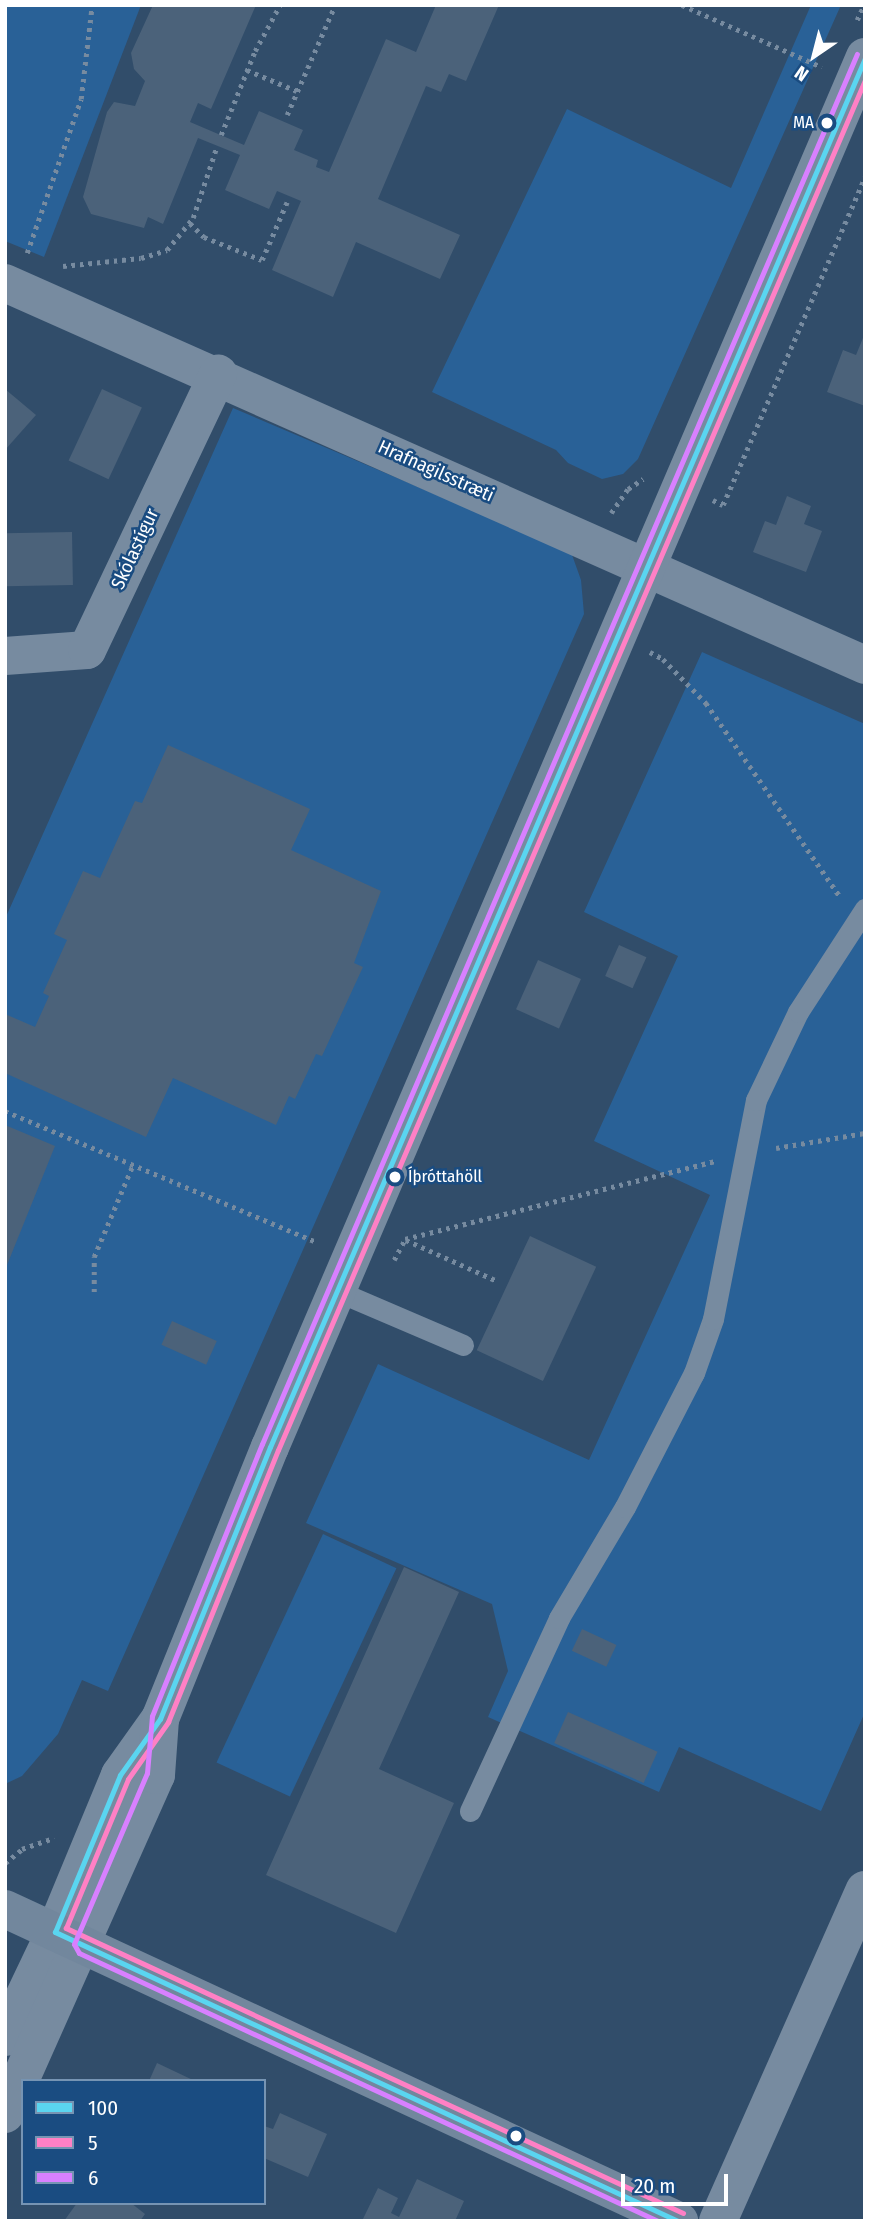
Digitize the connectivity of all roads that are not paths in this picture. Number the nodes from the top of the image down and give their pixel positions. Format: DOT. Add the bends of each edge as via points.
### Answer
graph roads {
  1 [pos="849,65"];
  2 [pos="20,273"];
  3 [pos="218,374"];
  4 [pos="648,565"];
  5 [pos="5,656"];
  6 [pos="865,664"];
  7 [pos="861,916"];
  8 [pos="337,1291"];
  9 [pos="463,1345"];
  10 [pos="470,1811"];
  11 [pos="864,1891"];
  12 [pos="5,1909"];
  13 [pos="69,1939"];
  14 [pos="5,2037"];
  15 [pos="5,2114"];
  16 [pos="679,2221"];
  17 [pos="718,2221"];
  1 -- 4 [label="street"];
  2 -- 3 [label="street, Hrafnagilsstræti"];
  3 -- 4 [label="street, Hrafnagilsstræti"];
  3 -- 5 [label="street, Skólastígur" via="87,650"];
  4 -- 6 [label="street, Hrafnagilsstræti"];
  4 -- 8 [label="street"];
  7 -- 10 [label="lane" via="798,1012 757,1100 713,1319 694,1373 625,1507 559,1618"];
  8 -- 9 [label="lane"];
  8 -- 13 [label="street" via="160,1719 120,1775"];
  11 -- 17 [label="street"];
  12 -- 13 [label="main road"];
  13 -- 14 [label="street"];
  13 -- 15 [label="street"];
  13 -- 16 [label="main road"];
}
